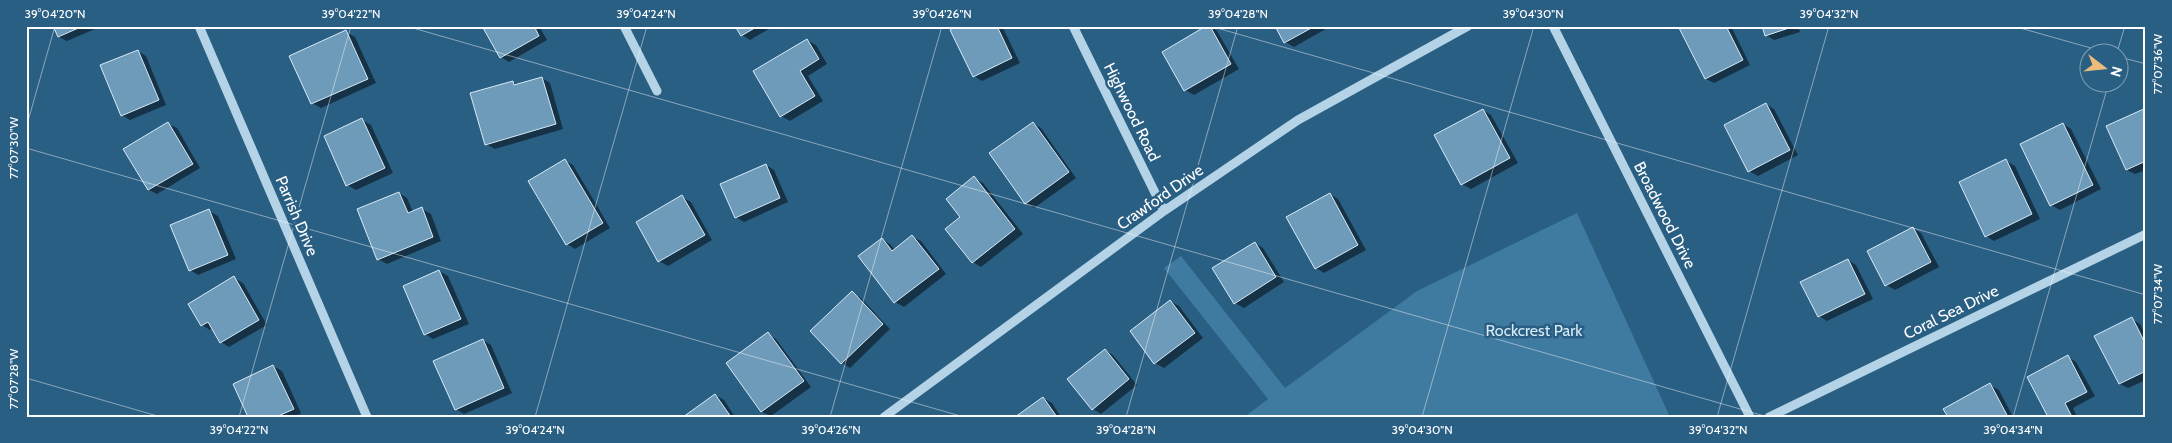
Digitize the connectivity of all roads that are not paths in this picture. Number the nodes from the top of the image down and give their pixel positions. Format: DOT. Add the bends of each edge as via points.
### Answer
graph roads {
  1 [pos="199,26"];
  2 [pos="624,26"];
  3 [pos="1074,26"];
  4 [pos="1468,26"];
  5 [pos="1553,26"];
  6 [pos="657,91"];
  7 [pos="1164,211"];
  8 [pos="2146,234"];
  9 [pos="367,417"];
  10 [pos="884,417"];
  11 [pos="1750,417"];
  12 [pos="1769,417"];
  1 -- 9 [label="street, Parrish Drive"];
  2 -- 6 [label="street"];
  3 -- 7 [label="street, Highwood Road"];
  4 -- 7 [label="street, Crawford Drive" via="1298,120"];
  5 -- 11 [label="street, Broadwood Drive"];
  7 -- 10 [label="street, Crawford Drive"];
  8 -- 12 [label="street, Coral Sea Drive"];
}
